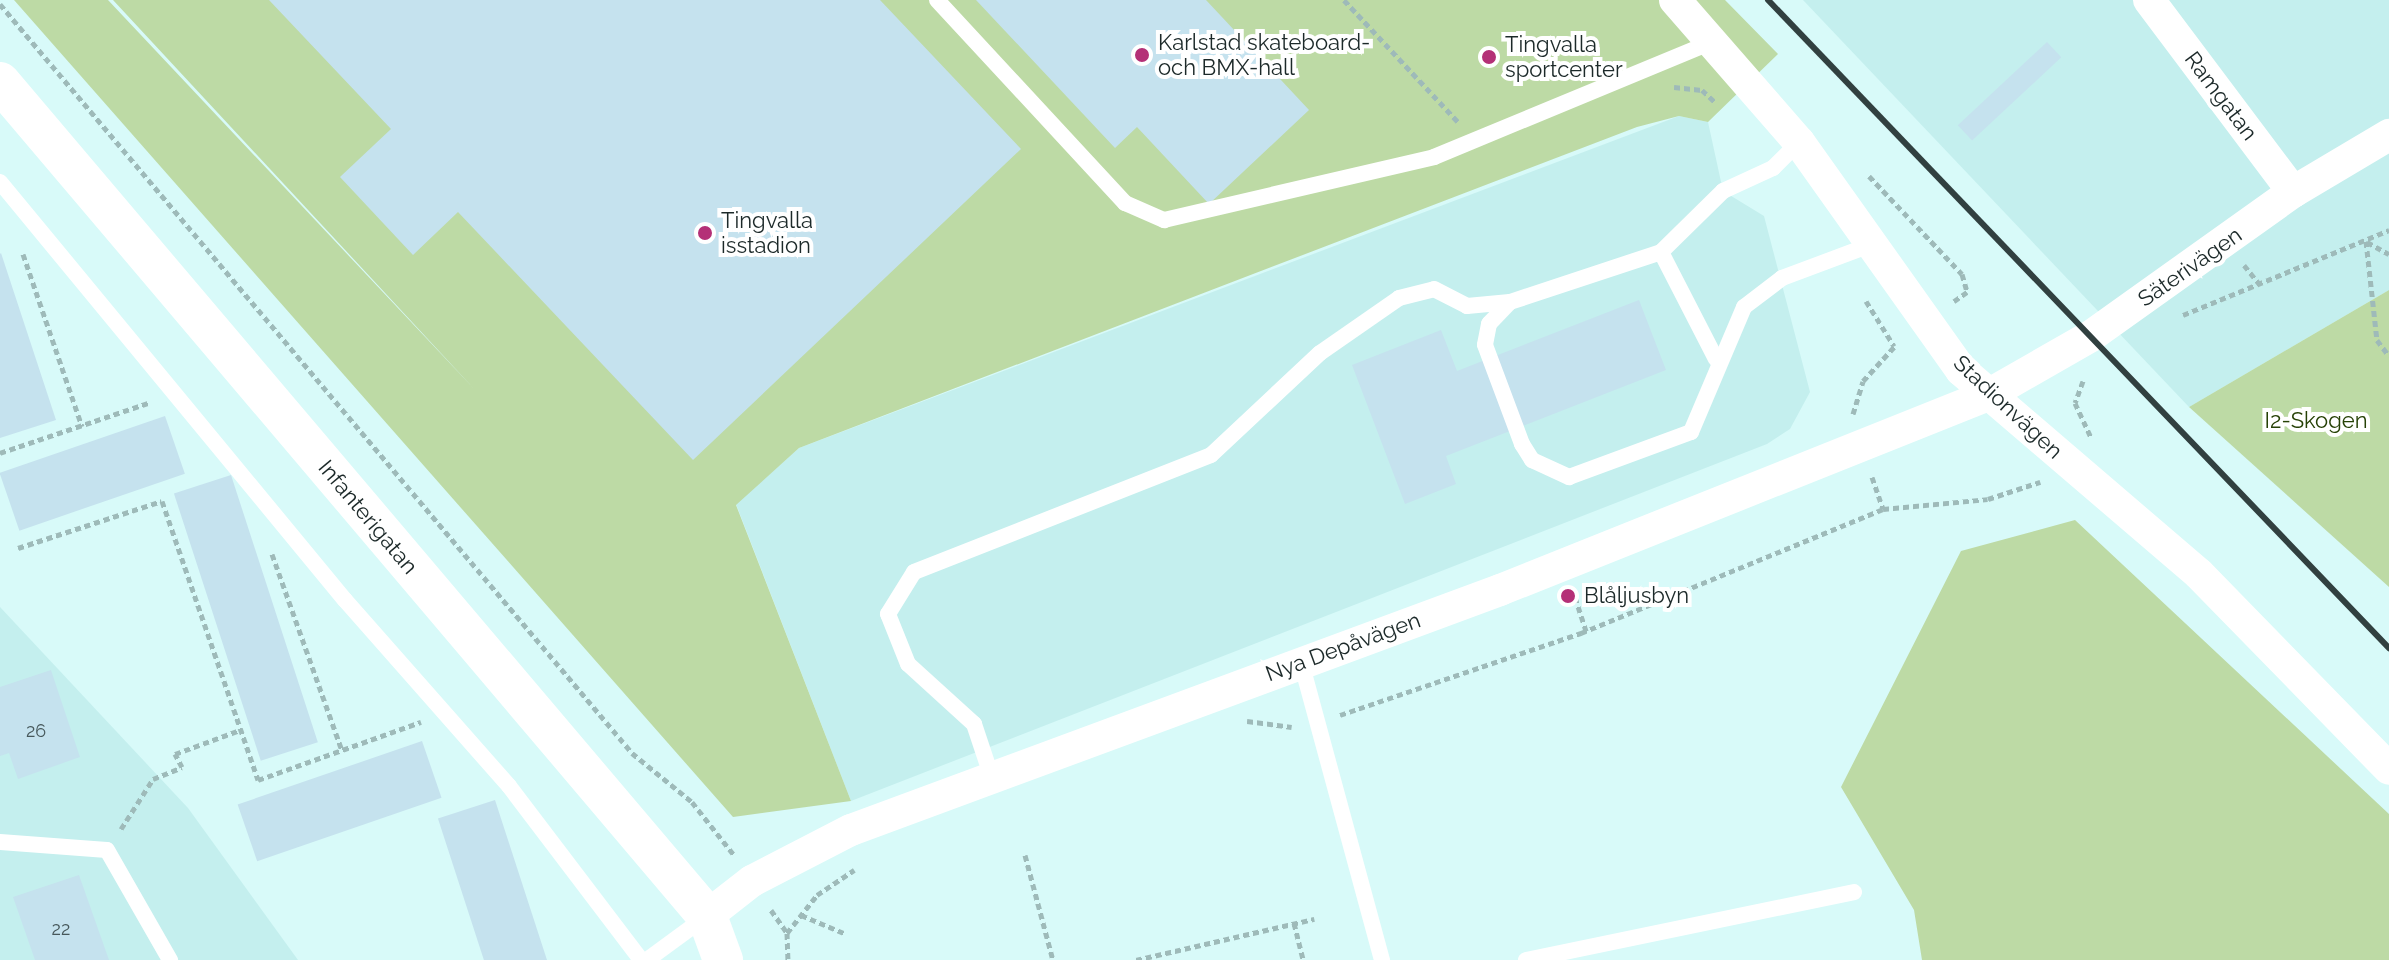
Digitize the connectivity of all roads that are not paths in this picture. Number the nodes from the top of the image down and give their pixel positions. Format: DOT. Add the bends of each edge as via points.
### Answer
graph roads {
  1 [pos="937,0"];
  2 [pos="1675,0"];
  3 [pos="2149,0"];
  4 [pos="1714,41"];
  5 [pos="0,82"];
  6 [pos="2389,135"];
  7 [pos="1799,142"];
  8 [pos="0,182"];
  9 [pos="2293,192"];
  10 [pos="1873,244"];
  11 [pos="1661,252"];
  12 [pos="1510,302"];
  13 [pos="1716,359"];
  14 [pos="1988,395"];
  15 [pos="1301,662"];
  16 [pos="2389,769"];
  17 [pos="992,778"];
  18 [pos="0,842"];
  19 [pos="1854,892"];
  20 [pos="707,916"];
  21 [pos="170,960"];
  22 [pos="644,960"];
  23 [pos="723,960"];
  24 [pos="1382,960"];
  25 [pos="1526,960"];
  1 -- 4 [label="lane" via="1125,203 1149,217 1183,220 1471,143"];
  2 -- 4 [label="street, Stadionvägen"];
  3 -- 9 [label="street, Ramgatan"];
  4 -- 7 [label="street, Stadionvägen"];
  5 -- 20 [label="street, Infanterigatan"];
  6 -- 9 [label="street, Säterivägen"];
  7 -- 10 [label="street, Stadionvägen"];
  7 -- 11 [label="lane" via="1773,168 1723,191"];
  8 -- 22 [label="lane" via="174,395 509,786"];
  9 -- 14 [label="street, Säterivägen" via="2091,336"];
  10 -- 13 [label="lane" via="1782,278 1744,307"];
  10 -- 14 [label="street, Stadionvägen" via="1961,370"];
  11 -- 12 [label="lane"];
  11 -- 13 [label="lane"];
  12 -- 13 [label="lane" via="1489,324 1485,345 1532,460 1569,477 1691,432"];
  12 -- 17 [label="lane" via="1467,306 1434,289 1399,298 1320,353 1211,455 914,572 888,614 908,664 974,724"];
  14 -- 15 [label="street, Nya Depåvägen"];
  14 -- 16 [label="street, Stadionvägen" via="2199,574"];
  15 -- 17 [label="street, Nya Depåvägen"];
  15 -- 24 [label="lane"];
  17 -- 20 [label="street, Nya Depåvägen" via="851,830 752,881"];
  18 -- 21 [label="lane" via="107,850"];
  19 -- 25 [label="lane"];
  20 -- 22 [label="lane"];
  20 -- 23 [label="street, Infanterigatan"];
}
